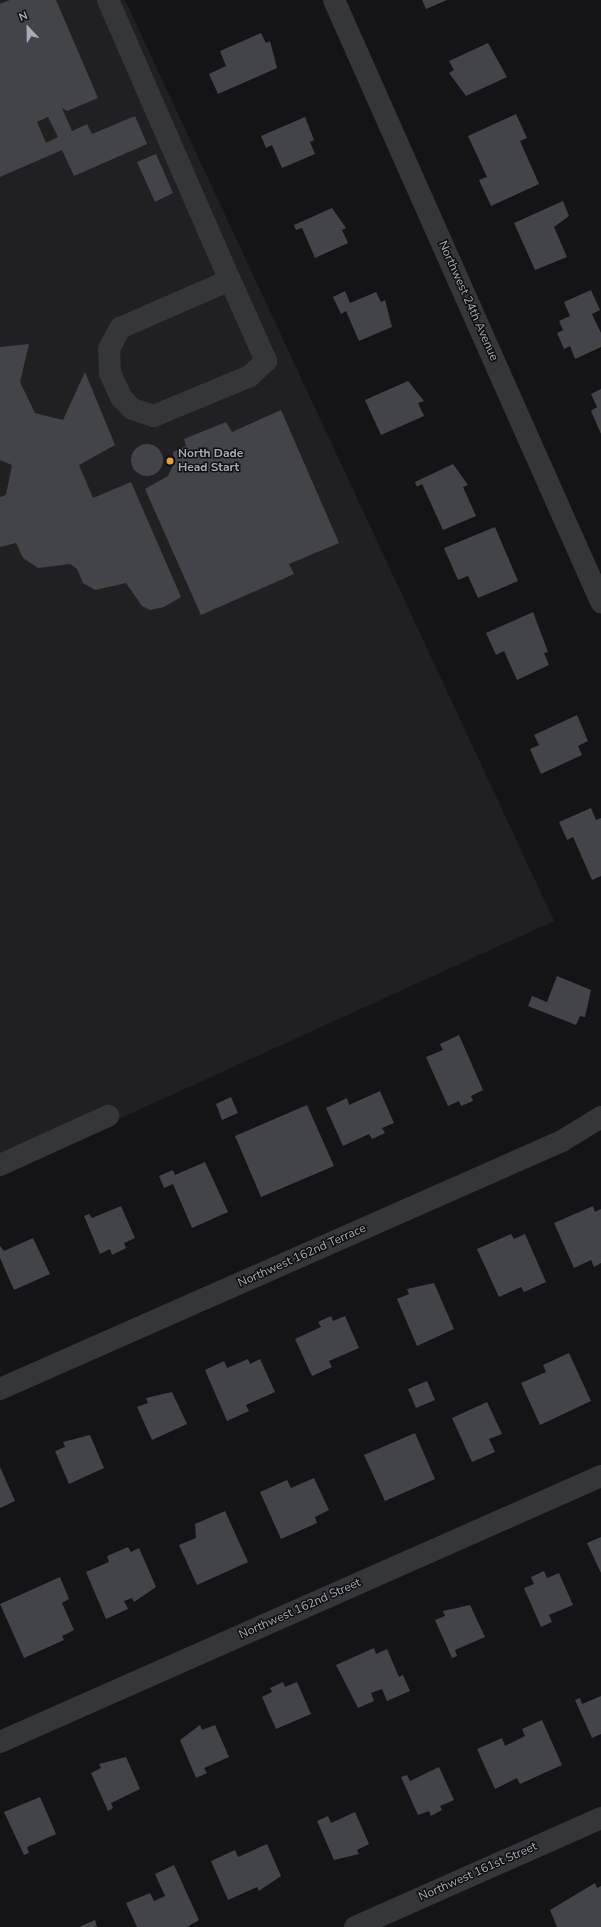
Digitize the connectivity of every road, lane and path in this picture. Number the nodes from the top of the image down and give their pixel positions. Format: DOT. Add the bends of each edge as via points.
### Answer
graph roads {
  1 [pos="108,0"];
  2 [pos="334,0"];
  3 [pos="230,280"];
  4 [pos="601,602"];
  5 [pos="108,1116"];
  6 [pos="601,1117"];
  7 [pos="0,1166"];
  8 [pos="0,1389"];
  9 [pos="601,1476"];
  10 [pos="0,1742"];
  11 [pos="601,1818"];
  12 [pos="355,1927"];
  1 -- 3 [label="street"];
  2 -- 4 [label="street, Northwest 24th Avenue"];
  3 -- 3 [label="street" via="266,361 250,376 154,416 132,409 120,397 110,373 109,349 120,328"];
  5 -- 7 [label="street"];
  6 -- 8 [label="street, Northwest 162nd Terrace" via="562,1141"];
  9 -- 10 [label="street, Northwest 162nd Street"];
  11 -- 12 [label="street, Northwest 161st Street"];
}
